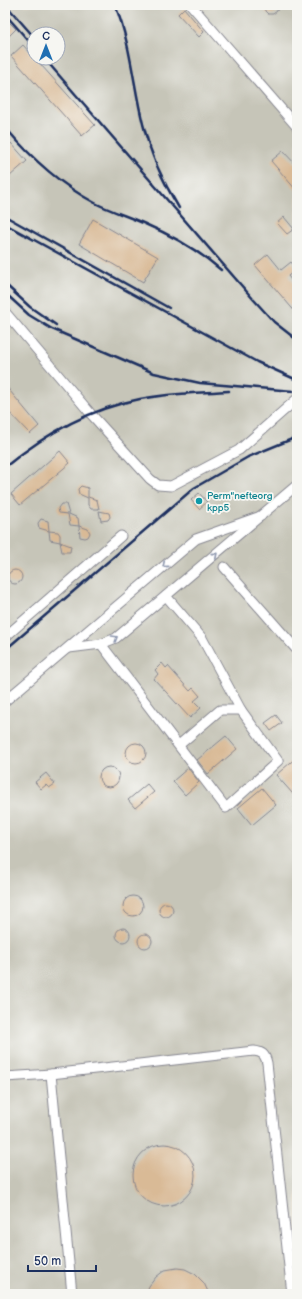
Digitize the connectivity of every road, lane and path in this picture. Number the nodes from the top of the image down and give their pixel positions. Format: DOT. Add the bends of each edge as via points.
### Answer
graph roads {
  1 [pos="191,5"];
  2 [pos="297,128"];
  3 [pos="5,312"];
  4 [pos="297,399"];
  5 [pos="297,485"];
  6 [pos="261,516"];
  7 [pos="121,536"];
  8 [pos="224,567"];
  9 [pos="166,596"];
  10 [pos="5,637"];
  11 [pos="101,644"];
  12 [pos="64,650"];
  13 [pos="297,650"];
  14 [pos="5,701"];
  15 [pos="241,710"];
  16 [pos="179,745"];
  17 [pos="51,1074"];
  18 [pos="5,1077"];
  19 [pos="293,1250"];
  20 [pos="72,1294"];
  21 [pos="292,1294"];
  1 -- 2 [label="street"];
  3 -- 4 [label="street" via="91,414 150,479 162,487 171,486 239,450"];
  5 -- 6 [label="street"];
  9 -- 6 [label="street, one-way"];
  6 -- 12 [label="street, one-way" via="196,539"];
  7 -- 10 [label="street"];
  8 -- 13 [label="street"];
  11 -- 9 [label="street, one-way" via="122,633"];
  9 -- 15 [label="street" via="202,638"];
  11 -- 12 [label="street"];
  11 -- 16 [label="street"];
  12 -- 14 [label="street"];
  15 -- 16 [label="street" via="220,710"];
  15 -- 16 [label="street" via="278,761 226,808"];
  17 -- 18 [label="street"];
  17 -- 19 [label="street" via="254,1050 261,1052 267,1062"];
  17 -- 20 [label="street"];
  19 -- 21 [label="street"];
}
